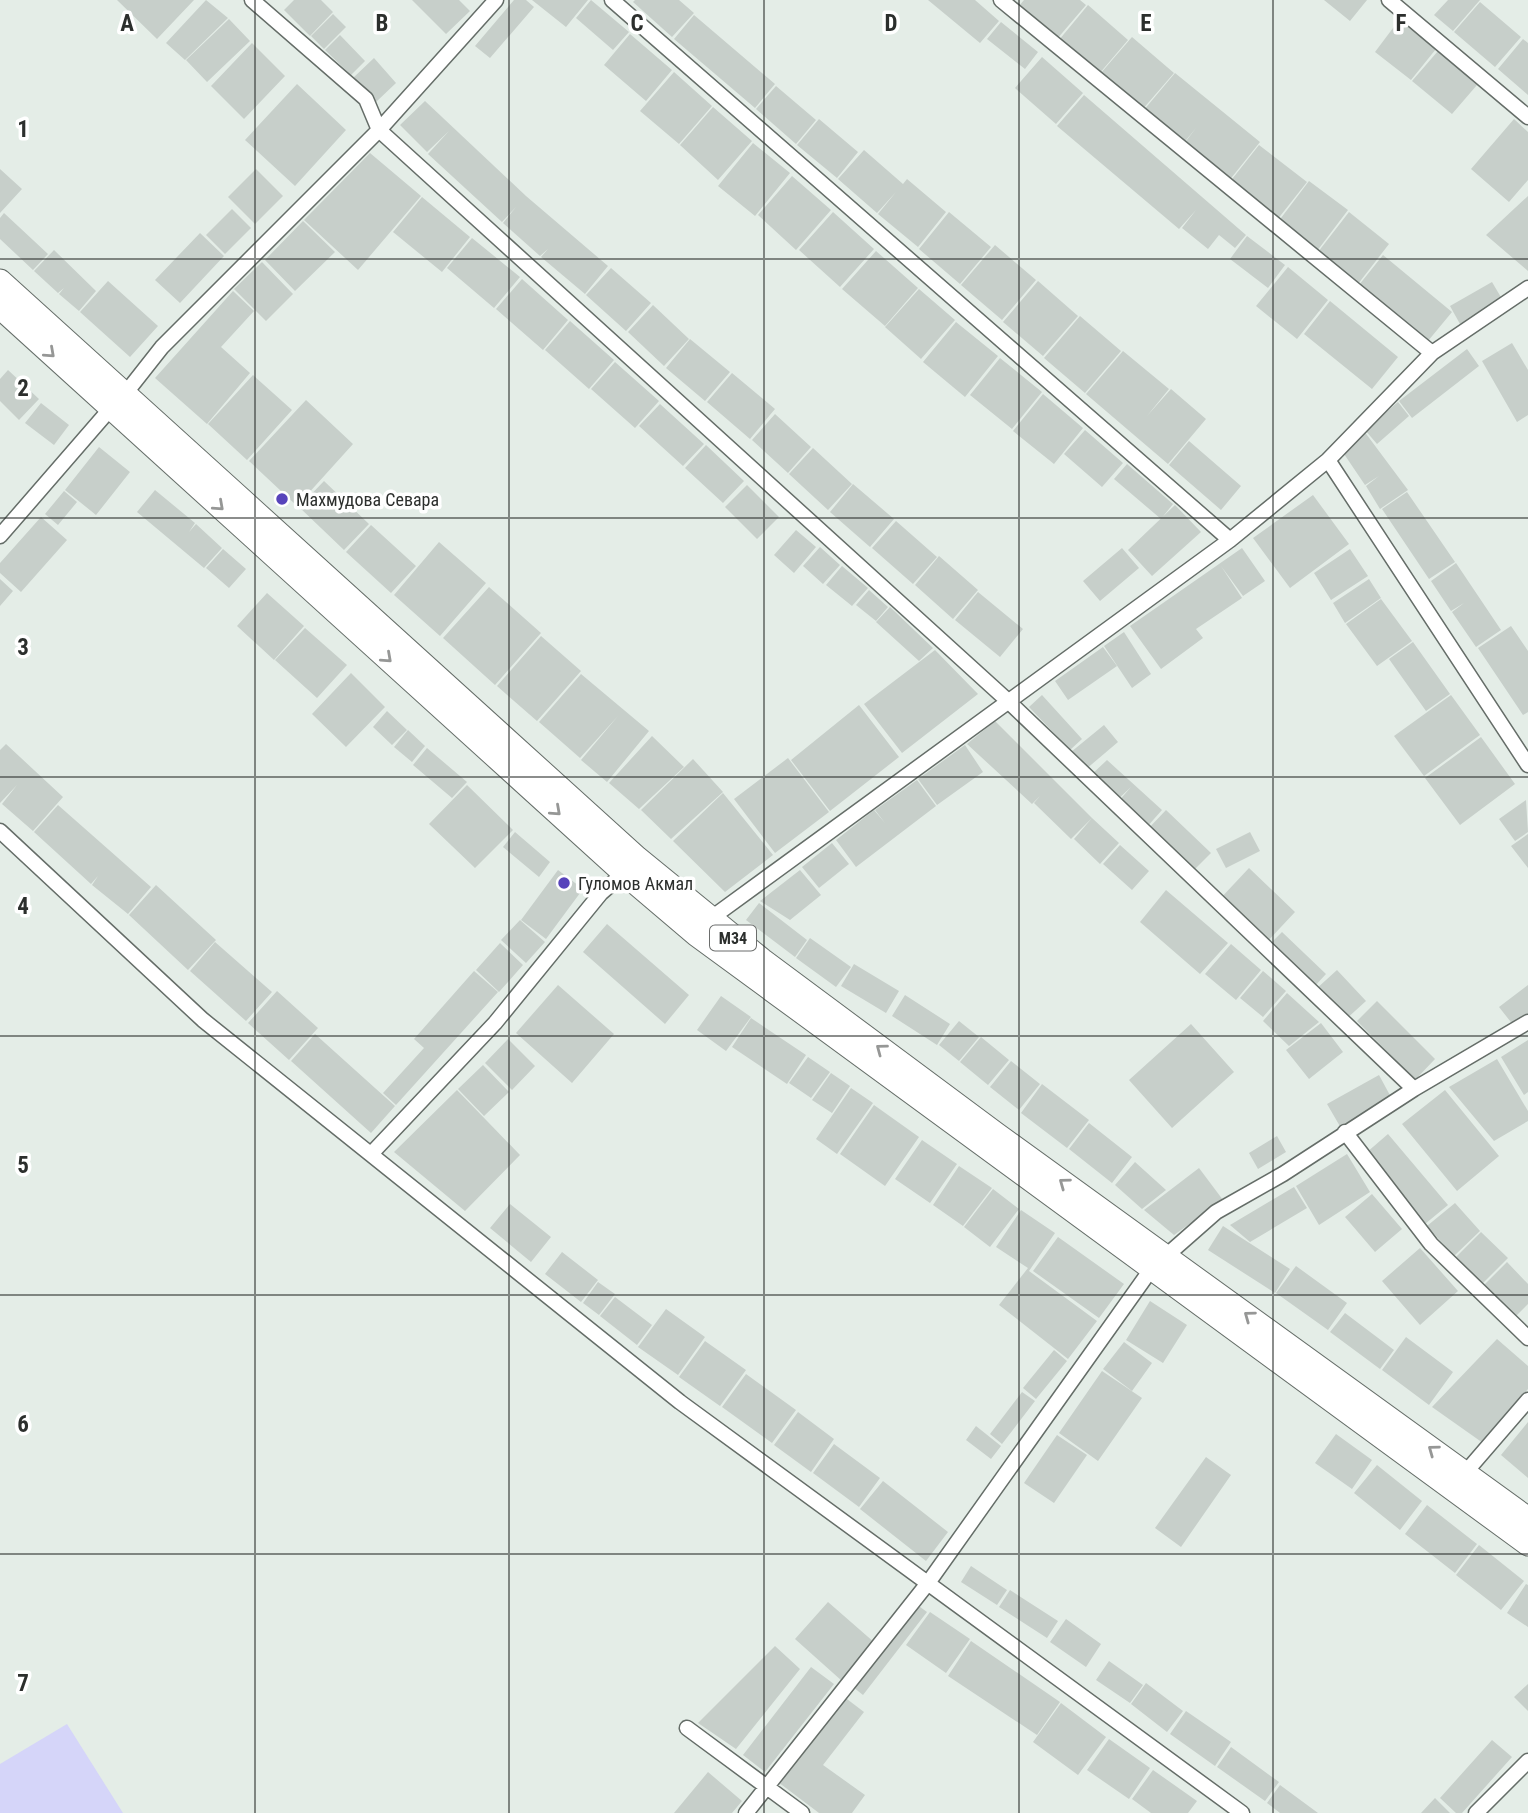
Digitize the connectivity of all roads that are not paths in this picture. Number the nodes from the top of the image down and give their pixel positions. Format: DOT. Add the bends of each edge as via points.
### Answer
graph roads {
  1 [pos="252,0"];
  2 [pos="612,0"];
  3 [pos="1001,0"];
  4 [pos="1389,0"];
  5 [pos="491,2"];
  6 [pos="1528,117"];
  7 [pos="379,130"];
  8 [pos="0,281"];
  9 [pos="1528,288"];
  10 [pos="0,307"];
  11 [pos="1432,353"];
  12 [pos="118,401"];
  13 [pos="1328,460"];
  14 [pos="0,536"];
  15 [pos="1230,540"];
  16 [pos="1008,701"];
  17 [pos="1528,765"];
  18 [pos="0,831"];
  19 [pos="624,873"];
  20 [pos="710,919"];
  21 [pos="1528,1022"];
  22 [pos="1414,1088"];
  23 [pos="1345,1132"];
  24 [pos="372,1153"];
  25 [pos="1159,1262"];
  26 [pos="1528,1338"];
  27 [pos="1528,1400"];
  28 [pos="1465,1473"];
  29 [pos="1528,1519"];
  30 [pos="1528,1544"];
  31 [pos="928,1583"];
  32 [pos="687,1728"];
  33 [pos="1528,1761"];
  34 [pos="766,1787"];
  35 [pos="746,1813"];
  36 [pos="803,1813"];
  37 [pos="1242,1813"];
  38 [pos="1476,1813"];
  1 -- 7 [label="street" via="366,99"];
  2 -- 15 [label="street"];
  3 -- 11 [label="street"];
  4 -- 6 [label="street"];
  5 -- 7 [label="street"];
  7 -- 12 [label="street" via="162,347"];
  7 -- 16 [label="street"];
  8 -- 12 [label="main road, M34"];
  9 -- 11 [label="street"];
  10 -- 12 [label="main road, M34, one-way"];
  11 -- 13 [label="street"];
  12 -- 14 [label="street"];
  12 -- 19 [label="main road, M34, one-way"];
  12 -- 20 [label="main road, M34"];
  13 -- 15 [label="street"];
  13 -- 17 [label="street"];
  15 -- 16 [label="street"];
  16 -- 20 [label="street"];
  16 -- 22 [label="street"];
  18 -- 24 [label="street" via="203,1020"];
  19 -- 24 [label="street" via="601,893 495,1023"];
  19 -- 25 [label="main road, M34" via="749,975"];
  25 -- 20 [label="main road, M34, one-way"];
  21 -- 22 [label="street"];
  22 -- 23 [label="street"];
  23 -- 25 [label="street" via="1216,1212"];
  23 -- 26 [label="street" via="1431,1244"];
  24 -- 31 [label="street" via="680,1402"];
  28 -- 25 [label="main road, M34, one-way"];
  25 -- 30 [label="main road, M34"];
  25 -- 31 [label="street"];
  27 -- 28 [label="street"];
  28 -- 29 [label="main road, M34"];
  31 -- 34 [label="street"];
  31 -- 37 [label="street"];
  32 -- 34 [label="street"];
  33 -- 38 [label="street"];
  34 -- 35 [label="street"];
  34 -- 36 [label="street"];
}
